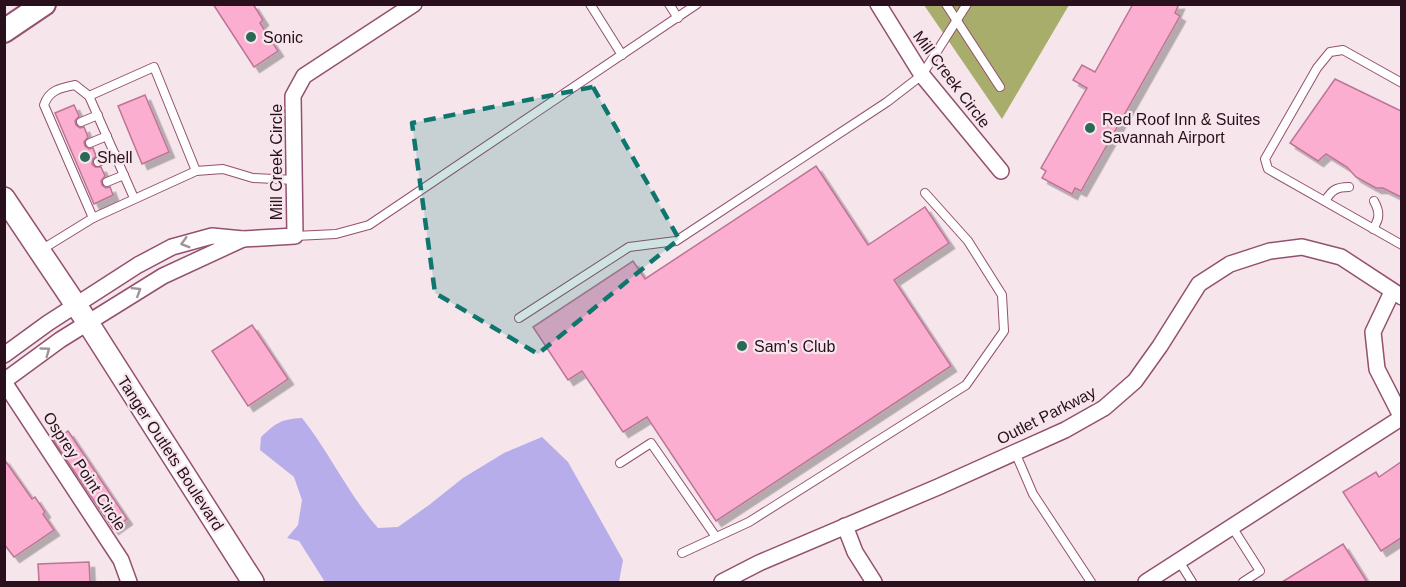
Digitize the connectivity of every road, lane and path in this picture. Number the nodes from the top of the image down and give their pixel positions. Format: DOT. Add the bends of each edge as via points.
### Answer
graph roads {
  1 [pos="44,4"];
  2 [pos="414,4"];
  3 [pos="590,4"];
  4 [pos="669,4"];
  5 [pos="697,4"];
  6 [pos="878,4"];
  7 [pos="946,4"];
  8 [pos="967,4"];
  9 [pos="678,18"];
  10 [pos="957,21"];
  11 [pos="4,31"];
  12 [pos="622,55"];
  13 [pos="922,75"];
  14 [pos="1401,83"];
  15 [pos="1000,87"];
  16 [pos="90,96"];
  17 [pos="98,115"];
  18 [pos="81,122"];
  19 [pos="107,136"];
  20 [pos="90,143"];
  21 [pos="115,154"];
  22 [pos="98,162"];
  23 [pos="196,171"];
  24 [pos="1001,171"];
  25 [pos="124,175"];
  26 [pos="295,180"];
  27 [pos="107,182"];
  28 [pos="1349,187"];
  29 [pos="925,193"];
  30 [pos="4,198"];
  31 [pos="134,198"];
  32 [pos="1325,201"];
  33 [pos="1374,201"];
  34 [pos="93,218"];
  35 [pos="1373,229"];
  36 [pos="294,237"];
  37 [pos="243,239"];
  38 [pos="1401,244"];
  39 [pos="40,251"];
  40 [pos="1397,295"];
  41 [pos="76,305"];
  42 [pos="519,318"];
  43 [pos="88,323"];
  44 [pos="4,355"];
  45 [pos="4,381"];
  46 [pos="1401,418"];
  47 [pos="1016,452"];
  48 [pos="620,464"];
  49 [pos="844,526"];
  50 [pos="1232,527"];
  51 [pos="716,537"];
  52 [pos="682,554"];
  53 [pos="1179,561"];
  54 [pos="129,582"];
  55 [pos="253,582"];
  56 [pos="722,582"];
  57 [pos="874,582"];
  58 [pos="1091,582"];
  59 [pos="1146,582"];
  60 [pos="1192,582"];
  61 [pos="1243,582"];
  1 -- 11 [label="main road"];
  2 -- 26 [label="street, Mill Creek Circle" via="304,76 293,96"];
  3 -- 12 [label="lane"];
  4 -- 9 [label="lane"];
  5 -- 9 [label="lane"];
  6 -- 13 [label="street, Mill Creek Circle"];
  7 -- 10 [label="lane"];
  8 -- 10 [label="lane"];
  9 -- 12 [label="lane"];
  10 -- 13 [label="lane"];
  10 -- 15 [label="lane"];
  12 -- 36 [label="lane" via="369,225 336,234"];
  13 -- 24 [label="street, Mill Creek Circle"];
  13 -- 42 [label="lane" via="676,241 629,247"];
  14 -- 32 [label="lane" via="1342,50 1330,52 1317,68 1264,159 1268,169"];
  16 -- 17 [label="lane"];
  16 -- 23 [label="lane" via="154,67"];
  16 -- 34 [label="lane" via="75,85 57,89 47,96 44,105 86,192"];
  17 -- 18 [label="lane"];
  17 -- 19 [label="lane"];
  19 -- 20 [label="lane"];
  19 -- 21 [label="lane"];
  21 -- 22 [label="lane"];
  21 -- 25 [label="lane"];
  23 -- 26 [label="lane" via="224,169 254,178"];
  23 -- 31 [label="lane"];
  25 -- 27 [label="lane"];
  25 -- 31 [label="lane"];
  26 -- 36 [label="street, Mill Creek Circle"];
  28 -- 32 [label="lane" via="1332,190"];
  29 -- 51 [label="lane" via="969,241 1002,295 1004,331 966,385 749,522"];
  30 -- 39 [label="street"];
  31 -- 34 [label="lane"];
  32 -- 35 [label="lane"];
  33 -- 35 [label="lane" via="1379,219"];
  34 -- 39 [label="lane"];
  35 -- 38 [label="lane"];
  36 -- 37 [label="street"];
  37 -- 41 [label="street, one-way" via="212,236 172,247"];
  43 -- 37 [label="street, Osprey Point Circle, one-way" via="163,276"];
  39 -- 41 [label="street, Tanger Outlets Boulevard"];
  40 -- 46 [label="street" via="1373,332 1377,369"];
  40 -- 47 [label="street, Outlet Parkway" via="1341,257 1302,247 1270,251 1230,264 1199,284 1135,381 1104,408"];
  41 -- 43 [label="street, Tanger Outlets Boulevard"];
  41 -- 44 [label="street"];
  45 -- 43 [label="street, Osprey Point Circle, one-way"];
  43 -- 55 [label="street, Tanger Outlets Boulevard"];
  45 -- 54 [label="street, Osprey Point Circle" via="122,560"];
  46 -- 50 [label="street"];
  47 -- 49 [label="street, Outlet Parkway"];
  47 -- 58 [label="lane" via="1033,495"];
  48 -- 51 [label="lane" via="651,443"];
  49 -- 56 [label="street, Outlet Parkway"];
  49 -- 57 [label="street"];
  50 -- 53 [label="street"];
  50 -- 61 [label="lane" via="1260,571"];
  51 -- 52 [label="lane"];
  53 -- 59 [label="street"];
  53 -- 60 [label="lane"];
}
